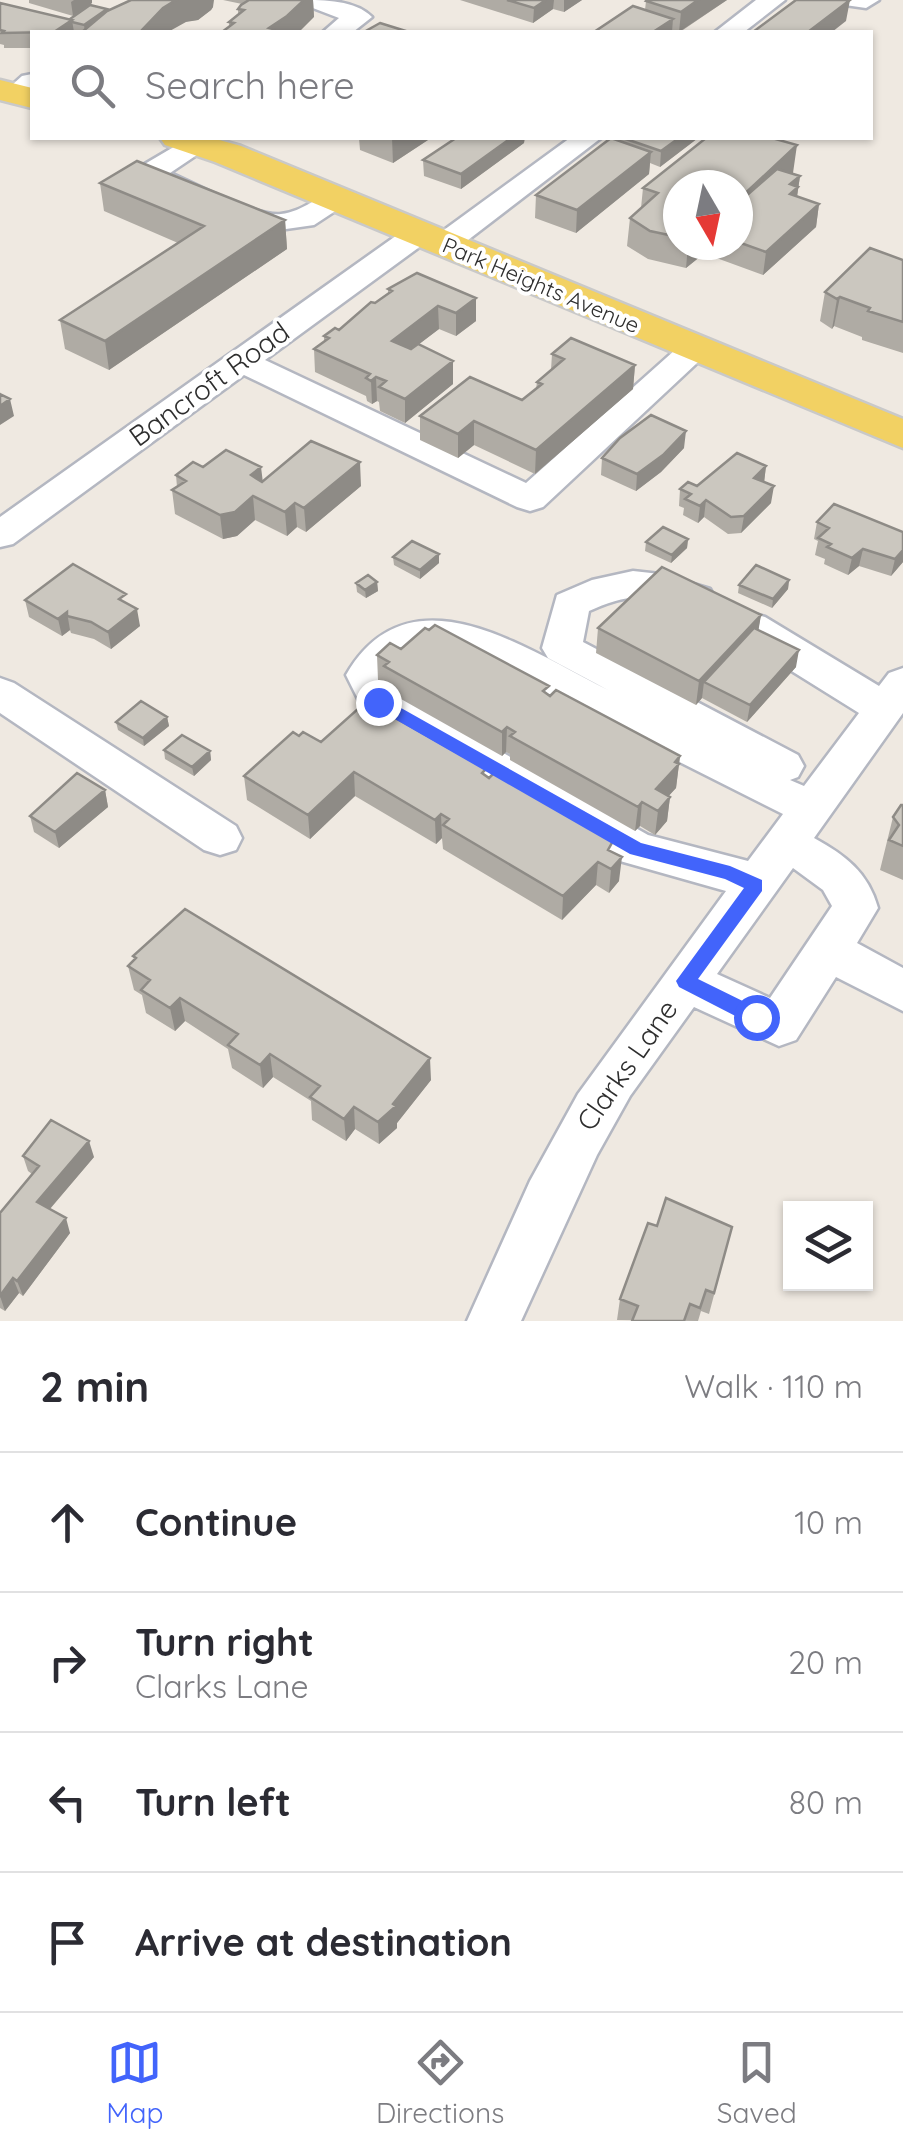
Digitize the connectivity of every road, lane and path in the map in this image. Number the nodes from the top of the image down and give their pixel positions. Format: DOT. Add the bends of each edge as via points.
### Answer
graph roads {
  1 [pos="314,0"];
  2 [pos="772,0"];
  3 [pos="339,30"];
  4 [pos="731,30"];
  5 [pos="195,140"];
  6 [pos="584,140"];
  7 [pos="337,200"];
  8 [pos="431,239"];
  9 [pos="696,349"];
  10 [pos="242,361"];
  11 [pos="903,435"];
  12 [pos="0,535"];
  13 [pos="0,693"];
  14 [pos="894,696"];
  15 [pos="808,814"];
  16 [pos="220,838"];
  17 [pos="756,886"];
  18 [pos="828,950"];
  19 [pos="686,981"];
  20 [pos="903,991"];
  21 [pos="494,1321"];
  1 -- 3 [label="street" via="360,17"];
  2 -- 4 [label="street"];
  5 -- 7 [label="main road, Park Heights Avenue"];
  5 -- 7 [label="street" via="148,174 265,223 301,219"];
  6 -- 8 [label="street, Bancroft Road"];
  7 -- 8 [label="main road, Park Heights Avenue"];
  8 -- 9 [label="main road, Park Heights Avenue"];
  8 -- 10 [label="street, Bancroft Road"];
  9 -- 10 [label="street" via="530,499"];
  9 -- 11 [label="main road, Park Heights Avenue"];
  10 -- 12 [label="street, Bancroft Road"];
  13 -- 16 [label="street"];
  14 -- 15 [label="street, Clarks Lane"];
  14 -- 15 [label="street" via="716,605 652,582 609,586 571,604 562,648"];
  15 -- 17 [label="street, Clarks Lane"];
  15 -- 17 [label="street" via="461,635 420,632 366,675 378,702 636,849"];
  15 -- 18 [label="street" via="827,868 854,897 855,908"];
  17 -- 19 [label="street, Clarks Lane"];
  18 -- 19 [label="street" via="779,1024"];
  18 -- 20 [label="street"];
  19 -- 21 [label="street, Clarks Lane" via="576,1139"];
}
